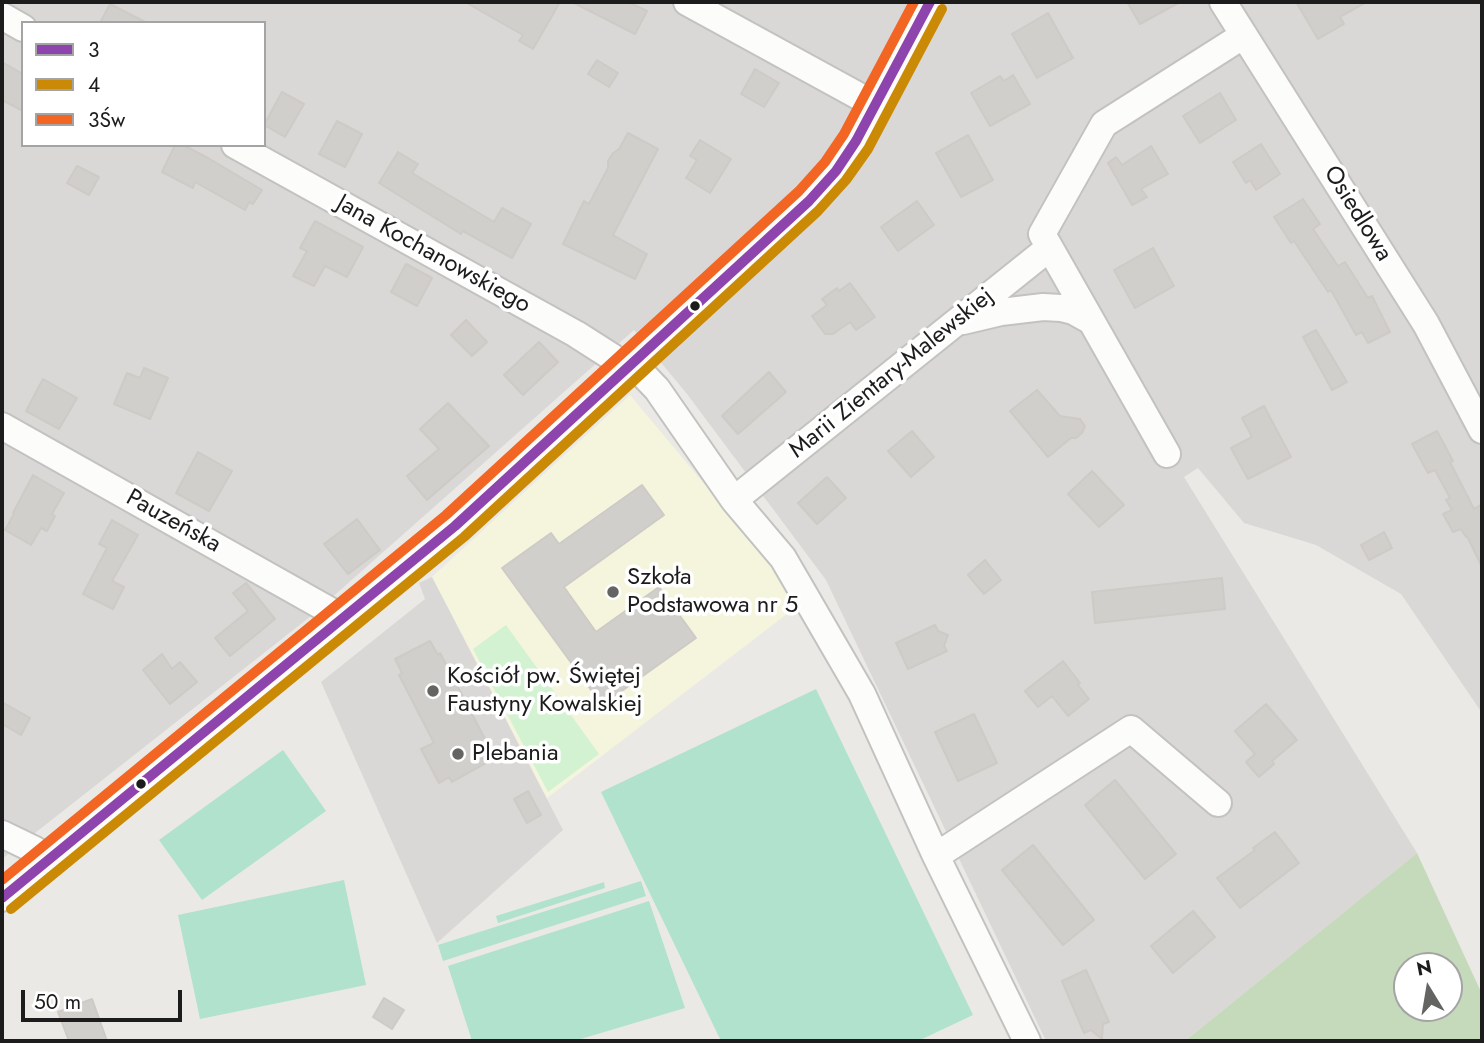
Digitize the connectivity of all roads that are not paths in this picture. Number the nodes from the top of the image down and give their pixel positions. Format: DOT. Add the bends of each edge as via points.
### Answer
graph roads {
  1 [pos="687,2"];
  2 [pos="930,2"];
  3 [pos="1223,2"];
  4 [pos="2,16"];
  5 [pos="21,27"];
  6 [pos="1244,35"];
  7 [pos="876,105"];
  8 [pos="239,147"];
  9 [pos="1049,248"];
  10 [pos="1091,321"];
  11 [pos="954,324"];
  12 [pos="630,367"];
  13 [pos="2,426"];
  14 [pos="1482,430"];
  15 [pos="1167,454"];
  16 [pos="734,500"];
  17 [pos="343,618"];
  18 [pos="1218,803"];
  19 [pos="2,834"];
  20 [pos="936,856"];
  21 [pos="47,860"];
  22 [pos="2,898"];
  23 [pos="1027,1041"];
  1 -- 7 [label="street"];
  2 -- 7 [label="street"];
  3 -- 6 [label="street, Osiedlowa"];
  4 -- 5 [label="street"];
  6 -- 9 [label="street" via="1104,124 1042,234"];
  6 -- 14 [label="street, Osiedlowa" via="1426,324"];
  7 -- 12 [label="street" via="836,171 809,201"];
  8 -- 12 [label="street, Jana Kochanowskiego"];
  9 -- 10 [label="street"];
  9 -- 11 [label="street, Marii Zientary-Malewskiej"];
  10 -- 11 [label="street" via="1073,311 1043,307"];
  10 -- 15 [label="street"];
  11 -- 16 [label="street, Marii Zientary-Malewskiej"];
  12 -- 16 [label="street" via="657,389"];
  12 -- 17 [label="street" via="456,526"];
  13 -- 17 [label="street, Pauzeńska"];
  16 -- 20 [label="street" via="783,558 862,694"];
  17 -- 21 [label="street"];
  18 -- 20 [label="street" via="1131,729"];
  19 -- 21 [label="street"];
  20 -- 23 [label="street"];
  21 -- 22 [label="street"];
}
